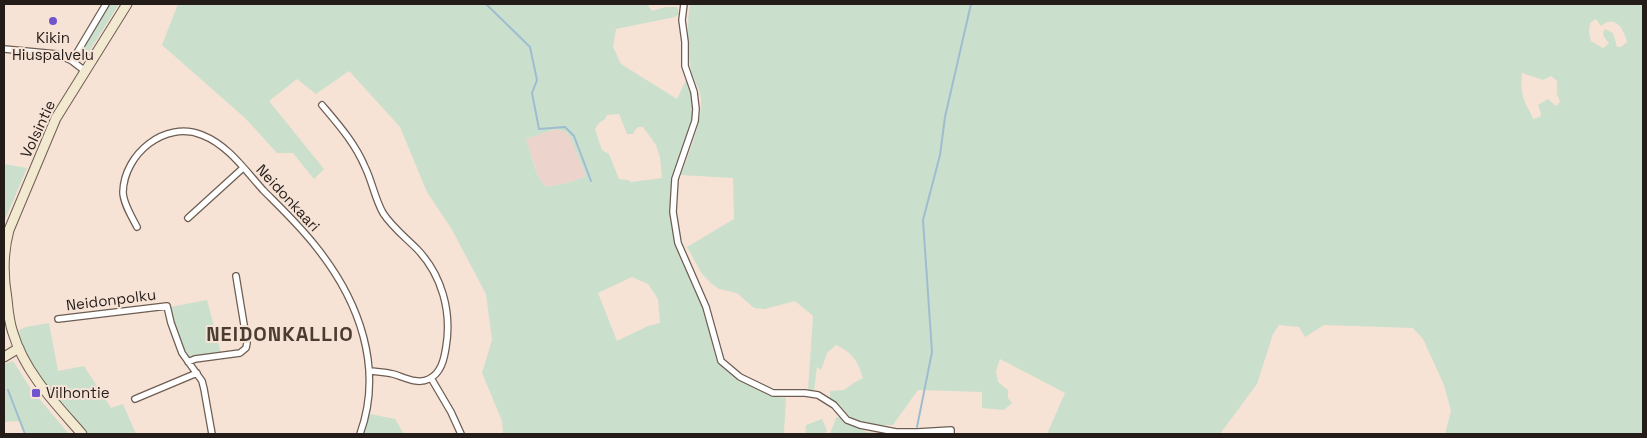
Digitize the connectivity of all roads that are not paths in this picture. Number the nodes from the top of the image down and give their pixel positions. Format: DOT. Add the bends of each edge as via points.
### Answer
graph roads {
  1 [pos="106,4"];
  2 [pos="127,4"];
  3 [pos="684,4"];
  4 [pos="4,49"];
  5 [pos="72,60"];
  6 [pos="85,71"];
  7 [pos="322,105"];
  8 [pos="243,168"];
  9 [pos="188,218"];
  10 [pos="137,227"];
  11 [pos="236,276"];
  12 [pos="58,319"];
  13 [pos="19,348"];
  14 [pos="4,357"];
  15 [pos="188,362"];
  16 [pos="370,371"];
  17 [pos="197,373"];
  18 [pos="431,378"];
  19 [pos="135,399"];
  20 [pos="951,432"];
  21 [pos="82,434"];
  22 [pos="212,434"];
  23 [pos="360,434"];
  24 [pos="460,434"];
  1 -- 5 [label="street"];
  2 -- 6 [label="street, Volsintie"];
  3 -- 20 [label="street" via="685,66 696,109 675,179 672,212 678,243 706,307 721,361 740,377 773,393 818,395 834,405 847,420 860,425 896,432"];
  4 -- 5 [label="street" via="48,52"];
  5 -- 6 [label="street"];
  6 -- 13 [label="street, Volsintie" via="56,118 5,244 5,289"];
  7 -- 18 [label="street" via="358,151 383,212 427,261 439,282 446,307 448,336 442,366"];
  8 -- 9 [label="street"];
  8 -- 10 [label="street, Neidonkaari" via="223,146 200,134 168,134 153,140 134,157 126,173 123,193"];
  8 -- 16 [label="street, Neidonkaari" via="307,236 337,276 363,330"];
  11 -- 15 [label="street" via="246,348 240,353"];
  12 -- 15 [label="street, Neidonpolku" via="167,306 178,343"];
  13 -- 14 [label="street"];
  13 -- 21 [label="street, Volsintie" via="42,387"];
  15 -- 17 [label="street"];
  16 -- 18 [label="street" via="416,381"];
  16 -- 23 [label="street, Neidonkaari" via="370,392"];
  17 -- 19 [label="street"];
  17 -- 22 [label="street" via="204,389"];
  18 -- 24 [label="street"];
}
